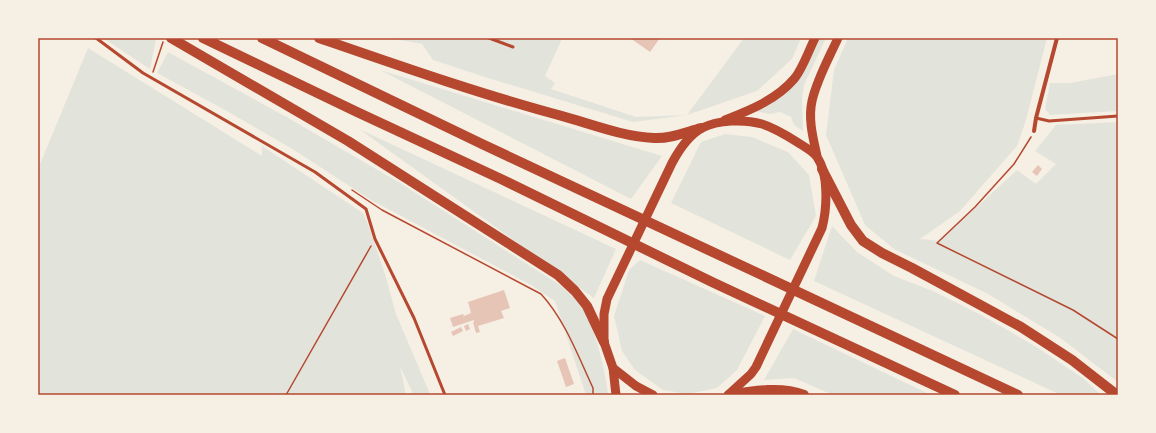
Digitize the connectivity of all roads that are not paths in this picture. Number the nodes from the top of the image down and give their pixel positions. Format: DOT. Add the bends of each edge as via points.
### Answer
graph roads {
  1 [pos="96,38"];
  2 [pos="171,38"];
  3 [pos="203,38"];
  4 [pos="262,38"];
  5 [pos="319,38"];
  6 [pos="489,38"];
  7 [pos="815,38"];
  8 [pos="838,38"];
  9 [pos="1057,38"];
  10 [pos="513,47"];
  11 [pos="1118,116"];
  12 [pos="1036,118"];
  13 [pos="720,122"];
  14 [pos="701,128"];
  15 [pos="1034,131"];
  16 [pos="817,156"];
  17 [pos="822,169"];
  18 [pos="604,342"];
  19 [pos="613,368"];
  20 [pos="445,395"];
  21 [pos="616,395"];
  22 [pos="654,395"];
  23 [pos="728,395"];
  24 [pos="804,395"];
  25 [pos="955,395"];
  26 [pos="1018,395"];
  27 [pos="1117,395"];
  1 -- 20 [label="lane" via="143,73 315,172 366,209 375,239 414,318"];
  2 -- 18 [label="highway" via="348,141 558,275 587,306"];
  3 -- 25 [label="highway" via="712,282"];
  4 -- 26 [label="highway"];
  5 -- 14 [label="highway" via="527,107 623,133 654,138"];
  6 -- 10 [label="lane"];
  7 -- 13 [label="main road" via="795,78 779,94"];
  8 -- 16 [label="main road" via="812,102 812,130"];
  9 -- 12 [label="street"];
  11 -- 12 [label="lane" via="1049,121"];
  12 -- 15 [label="street"];
  13 -- 14 [label="main road"];
  13 -- 16 [label="main road" via="761,124 778,130"];
  14 -- 18 [label="main road" via="691,136 672,163 607,299"];
  16 -- 17 [label="main road"];
  17 -- 23 [label="main road" via="826,193 826,216 822,228 751,374"];
  17 -- 27 [label="highway" via="851,225 863,240 882,253 1021,327 1072,360"];
  18 -- 19 [label="main road"];
  19 -- 21 [label="main road"];
  19 -- 22 [label="main road" via="636,386"];
  23 -- 24 [label="highway" via="775,390"];
}
